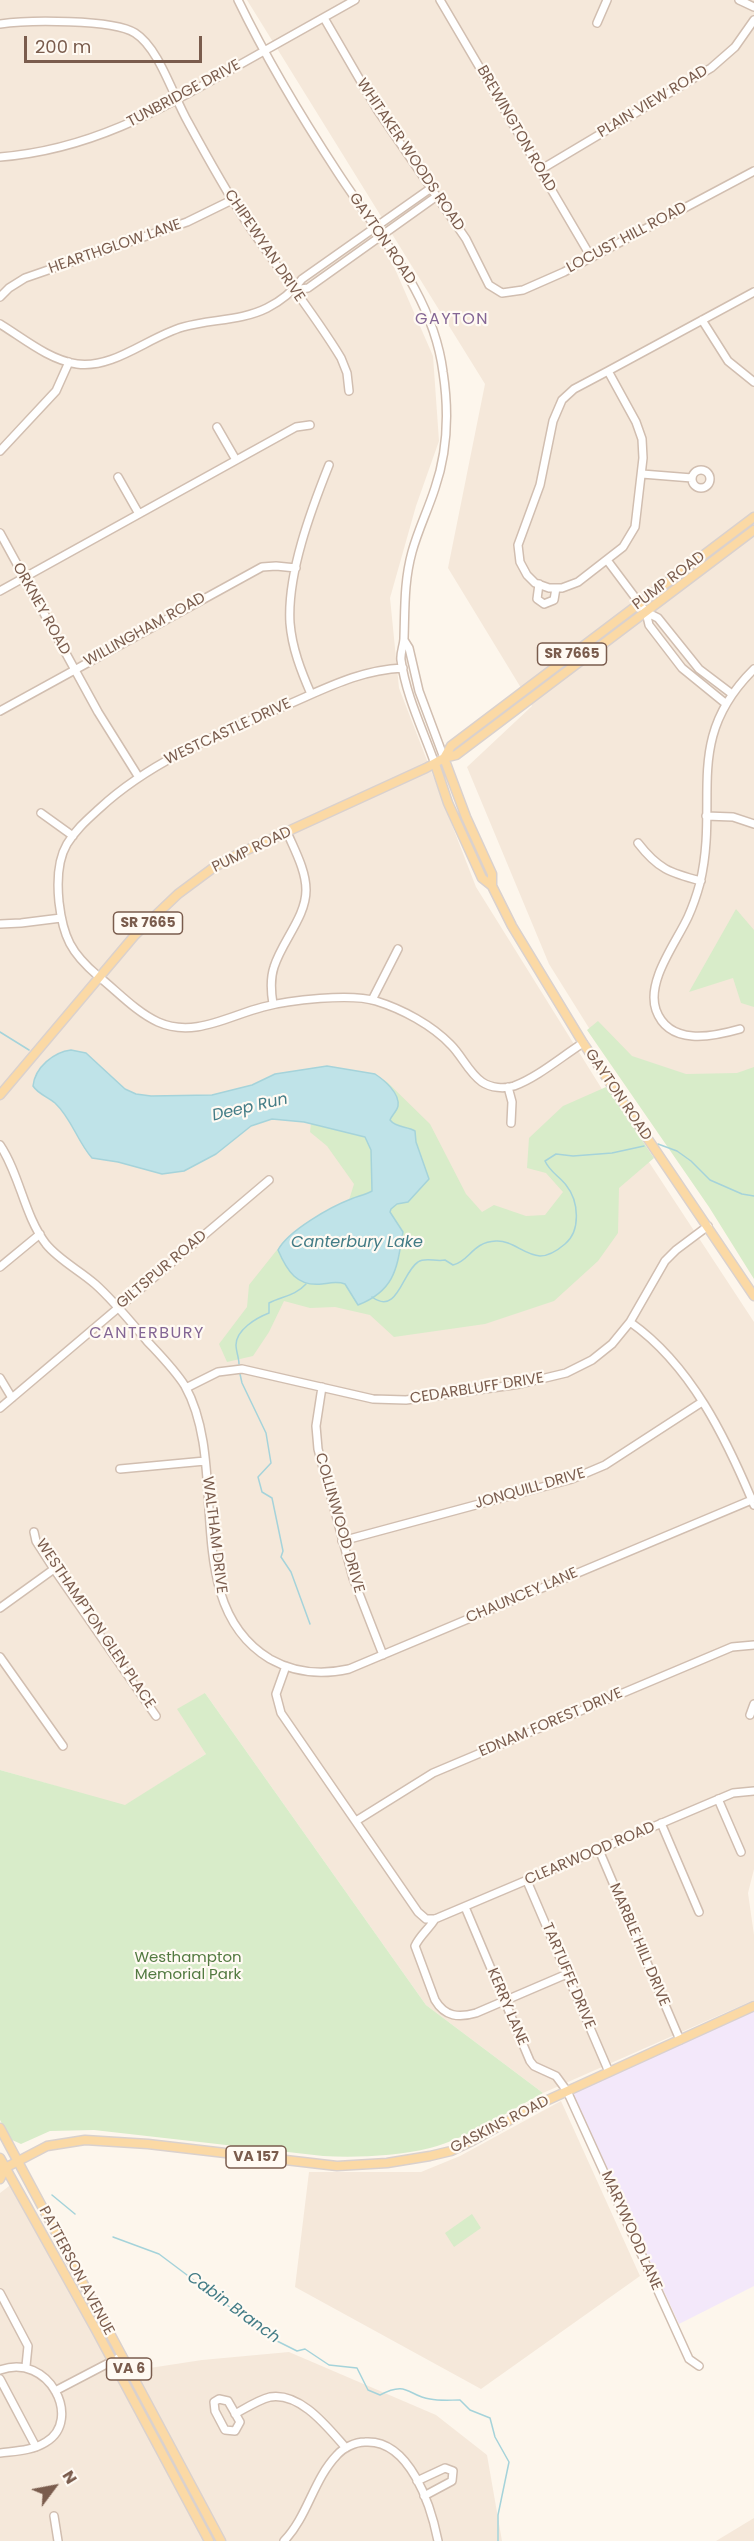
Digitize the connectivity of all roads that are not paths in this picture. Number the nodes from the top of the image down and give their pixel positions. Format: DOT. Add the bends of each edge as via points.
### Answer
graph roads {
  1 [pos="238,0"];
  2 [pos="355,0"];
  3 [pos="440,0"];
  4 [pos="607,0"];
  5 [pos="739,0"];
  6 [pos="754,7"];
  7 [pos="324,18"];
  8 [pos="754,20"];
  9 [pos="597,23"];
  10 [pos="0,24"];
  11 [pos="266,50"];
  12 [pos="176,100"];
  13 [pos="0,157"];
  14 [pos="540,170"];
  15 [pos="754,171"];
  16 [pos="431,188"];
  17 [pos="437,196"];
  18 [pos="232,200"];
  19 [pos="376,227"];
  20 [pos="382,236"];
  21 [pos="591,257"];
  22 [pos="294,290"];
  23 [pos="496,291"];
  24 [pos="754,292"];
  25 [pos="0,297"];
  26 [pos="702,320"];
  27 [pos="0,324"];
  28 [pos="69,362"];
  29 [pos="608,370"];
  30 [pos="754,382"];
  31 [pos="349,391"];
  32 [pos="310,424"];
  33 [pos="217,427"];
  34 [pos="0,452"];
  35 [pos="236,460"];
  36 [pos="329,465"];
  37 [pos="642,474"];
  38 [pos="118,477"];
  39 [pos="693,478"];
  40 [pos="139,514"];
  41 [pos="754,517"];
  42 [pos="754,530"];
  43 [pos="0,533"];
  44 [pos="607,560"];
  45 [pos="296,568"];
  46 [pos="24,578"];
  47 [pos="539,584"];
  48 [pos="556,588"];
  49 [pos="0,591"];
  50 [pos="639,603"];
  51 [pos="646,612"];
  52 [pos="404,640"];
  53 [pos="403,668"];
  54 [pos="754,669"];
  55 [pos="74,670"];
  56 [pos="732,693"];
  57 [pos="311,694"];
  58 [pos="725,703"];
  59 [pos="0,711"];
  60 [pos="444,758"];
  61 [pos="435,764"];
  62 [pos="138,776"];
  63 [pos="41,813"];
  64 [pos="706,816"];
  65 [pos="754,824"];
  66 [pos="287,832"];
  67 [pos="73,836"];
  68 [pos="638,843"];
  69 [pos="700,881"];
  70 [pos="492,886"];
  71 [pos="61,918"];
  72 [pos="0,924"];
  73 [pos="398,949"];
  74 [pos="101,978"];
  75 [pos="372,1000"];
  76 [pos="273,1004"];
  77 [pos="740,1029"];
  78 [pos="583,1043"];
  79 [pos="508,1087"];
  80 [pos="0,1095"];
  81 [pos="511,1123"];
  82 [pos="0,1145"];
  83 [pos="269,1180"];
  84 [pos="708,1226"];
  85 [pos="40,1234"];
  86 [pos="0,1267"];
  87 [pos="754,1296"];
  88 [pos="118,1307"];
  89 [pos="630,1322"];
  90 [pos="0,1378"];
  91 [pos="322,1387"];
  92 [pos="186,1388"];
  93 [pos="12,1398"];
  94 [pos="702,1402"];
  95 [pos="0,1408"];
  96 [pos="205,1461"];
  97 [pos="120,1469"];
  98 [pos="753,1501"];
  99 [pos="34,1532"];
  100 [pos="342,1541"];
  101 [pos="54,1569"];
  102 [pos="0,1608"];
  103 [pos="754,1645"];
  104 [pos="383,1655"];
  105 [pos="0,1657"];
  106 [pos="286,1666"];
  107 [pos="754,1704"];
  108 [pos="750,1715"];
  109 [pos="156,1716"];
  110 [pos="63,1746"];
  111 [pos="754,1791"];
  112 [pos="718,1799"];
  113 [pos="356,1821"];
  114 [pos="661,1823"];
  115 [pos="599,1850"];
  116 [pos="741,1852"];
  117 [pos="527,1881"];
  118 [pos="465,1907"];
  119 [pos="699,1912"];
  120 [pos="435,1919"];
  121 [pos="567,1974"];
  122 [pos="504,2001"];
  123 [pos="754,2006"];
  124 [pos="680,2040"];
  125 [pos="609,2072"];
  126 [pos="567,2091"];
  127 [pos="0,2128"];
  128 [pos="0,2158"];
  129 [pos="18,2161"];
  130 [pos="3,2168"];
  131 [pos="0,2180"];
  132 [pos="0,2293"];
  133 [pos="122,2356"];
  134 [pos="112,2361"];
  135 [pos="699,2366"];
  136 [pos="26,2367"];
  137 [pos="0,2370"];
  138 [pos="0,2379"];
  139 [pos="55,2391"];
  140 [pos="236,2414"];
  141 [pos="36,2447"];
  142 [pos="346,2448"];
  143 [pos="0,2453"];
  144 [pos="417,2481"];
  145 [pos="424,2496"];
  146 [pos="54,2516"];
  147 [pos="58,2541"];
  148 [pos="209,2541"];
  149 [pos="221,2541"];
  150 [pos="284,2541"];
  151 [pos="438,2541"];
  1 -- 11 [label="street, GAYTON ROAD"];
  2 -- 7 [label="street, TUNBRIDGE DRIVE"];
  3 -- 14 [label="street, BREWINGTON ROAD"];
  4 -- 9 [label="street"];
  5 -- 6 [label="street"];
  7 -- 11 [label="street, TUNBRIDGE DRIVE"];
  7 -- 16 [label="street, WHITAKER WOODS ROAD" via="378,111"];
  8 -- 14 [label="street, PLAIN VIEW ROAD" via="735,47 711,68"];
  10 -- 12 [label="street, CHIPEWYAN DRIVE" via="98,25 132,31 151,48"];
  11 -- 12 [label="street, TUNBRIDGE DRIVE"];
  11 -- 19 [label="street, GAYTON ROAD" via="321,148"];
  12 -- 13 [label="street, TUNBRIDGE DRIVE" via="91,139 52,150"];
  12 -- 18 [label="street, CHIPEWYAN DRIVE"];
  14 -- 21 [label="street, BREWINGTON ROAD"];
  15 -- 21 [label="street, LOCUST HILL ROAD"];
  16 -- 17 [label="street, WHITAKER WOODS ROAD"];
  16 -- 19 [label="street"];
  17 -- 20 [label="street"];
  17 -- 23 [label="street, WHITAKER WOODS ROAD"];
  18 -- 22 [label="street, CHIPEWYAN DRIVE"];
  18 -- 25 [label="street, HEARTHGLOW LANE" via="188,222 25,278"];
  19 -- 20 [label="street, GAYTON ROAD"];
  19 -- 22 [label="street" via="302,279"];
  20 -- 22 [label="street" via="308,288"];
  20 -- 52 [label="street, GAYTON ROAD" via="411,279 426,313 441,358 448,408 443,459 408,568"];
  21 -- 23 [label="street, LOCUST HILL ROAD" via="523,290"];
  22 -- 28 [label="street" via="259,311 171,331 102,363"];
  22 -- 31 [label="street, CHIPEWYAN DRIVE" via="341,358"];
  24 -- 26 [label="street"];
  26 -- 29 [label="street"];
  26 -- 30 [label="street" via="728,361"];
  27 -- 28 [label="street"];
  28 -- 34 [label="street" via="56,391"];
  29 -- 37 [label="street" via="639,430"];
  29 -- 47 [label="street" via="567,394 555,412 543,474 518,545 522,568"];
  32 -- 35 [label="street" via="296,427"];
  33 -- 35 [label="street"];
  35 -- 40 [label="street"];
  36 -- 45 [label="street"];
  37 -- 39 [label="street"];
  37 -- 44 [label="street" via="635,527 623,547"];
  38 -- 40 [label="street"];
  40 -- 46 [label="street"];
  41 -- 50 [label="main road, PUMP ROAD / SR 7665"];
  42 -- 51 [label="main road, PUMP ROAD / SR 7665"];
  43 -- 46 [label="street, ORKNEY ROAD"];
  44 -- 48 [label="street" via="578,582"];
  44 -- 50 [label="street"];
  45 -- 55 [label="street, WILLINGHAM ROAD" via="262,567"];
  45 -- 57 [label="street" via="290,623 295,653"];
  46 -- 49 [label="street"];
  46 -- 55 [label="street, ORKNEY ROAD"];
  47 -- 48 [label="street"];
  47 -- 48 [label="street" via="537,599 544,604 554,600"];
  50 -- 51 [label="street"];
  50 -- 60 [label="main road, PUMP ROAD / SR 7665" via="451,746"];
  51 -- 56 [label="street" via="658,618 699,669"];
  51 -- 58 [label="street" via="649,625 682,668"];
  51 -- 60 [label="main road, PUMP ROAD / SR 7665" via="456,755"];
  52 -- 53 [label="street, GAYTON ROAD"];
  52 -- 60 [label="street, GAYTON ROAD"];
  53 -- 57 [label="street, WESTCASTLE DRIVE" via="363,674"];
  53 -- 61 [label="street, GAYTON ROAD"];
  54 -- 56 [label="street"];
  55 -- 59 [label="street, WILLINGHAM ROAD"];
  55 -- 62 [label="street, ORKNEY ROAD"];
  56 -- 58 [label="street"];
  57 -- 62 [label="street, WESTCASTLE DRIVE"];
  58 -- 64 [label="street" via="708,754"];
  60 -- 61 [label="main road, PUMP ROAD / SR 7665"];
  60 -- 70 [label="main road, GAYTON ROAD" via="492,874"];
  61 -- 66 [label="main road, PUMP ROAD / SR 7665"];
  61 -- 70 [label="main road, GAYTON ROAD" via="471,857 482,878"];
  62 -- 67 [label="street, WESTCASTLE DRIVE"];
  63 -- 67 [label="street"];
  64 -- 65 [label="street" via="733,817"];
  64 -- 69 [label="street"];
  66 -- 74 [label="main road, PUMP ROAD / SR 7665" via="228,860 183,890 156,913"];
  66 -- 76 [label="street" via="306,891 301,911 274,966"];
  67 -- 71 [label="street, WESTCASTLE DRIVE" via="63,852 58,876"];
  68 -- 69 [label="street" via="664,870"];
  69 -- 77 [label="street" via="689,915 658,978 654,1002 664,1022 680,1033 704,1037"];
  70 -- 78 [label="main road, GAYTON ROAD"];
  71 -- 72 [label="street"];
  71 -- 74 [label="street, WESTCASTLE DRIVE" via="72,950"];
  73 -- 75 [label="street"];
  74 -- 76 [label="street, WESTCASTLE DRIVE" via="148,1016 178,1029"];
  74 -- 80 [label="main road, PUMP ROAD / SR 7665"];
  75 -- 76 [label="street, WESTCASTLE DRIVE" via="316,999"];
  75 -- 79 [label="street" via="431,1028 482,1082"];
  78 -- 79 [label="street" via="526,1080"];
  78 -- 84 [label="main road, GAYTON ROAD"];
  79 -- 81 [label="street"];
  82 -- 85 [label="street, WALTHAM DRIVE"];
  83 -- 88 [label="street, GILTSPUR ROAD"];
  84 -- 87 [label="main road, GAYTON ROAD"];
  84 -- 89 [label="street, CEDARBLUFF DRIVE" via="665,1262"];
  85 -- 86 [label="street"];
  85 -- 88 [label="street, WALTHAM DRIVE" via="59,1257 98,1286"];
  88 -- 92 [label="street, WALTHAM DRIVE"];
  88 -- 93 [label="street, GILTSPUR ROAD"];
  89 -- 91 [label="street, CEDARBLUFF DRIVE" via="592,1360 547,1379 406,1400 373,1399"];
  89 -- 94 [label="street" via="674,1361"];
  90 -- 93 [label="street"];
  91 -- 92 [label="street, CEDARBLUFF DRIVE" via="242,1369 218,1372"];
  91 -- 100 [label="street, COLLINWOOD DRIVE" via="317,1442"];
  92 -- 96 [label="street, WALTHAM DRIVE"];
  93 -- 95 [label="street, GILTSPUR ROAD"];
  94 -- 98 [label="street"];
  94 -- 100 [label="street, JONQUILL DRIVE" via="605,1465 572,1479"];
  96 -- 97 [label="street"];
  96 -- 106 [label="street, WALTHAM DRIVE" via="218,1582 224,1604 244,1637 264,1655"];
  98 -- 104 [label="street, CHAUNCEY LANE"];
  99 -- 101 [label="street, WESTHAMPTON GLEN PLACE"];
  100 -- 104 [label="street, COLLINWOOD DRIVE"];
  101 -- 102 [label="street"];
  101 -- 109 [label="street, WESTHAMPTON GLEN PLACE"];
  103 -- 113 [label="street, EDNAM FOREST DRIVE" via="732,1647 450,1765"];
  104 -- 106 [label="street, CHAUNCEY LANE" via="333,1672 309,1672"];
  105 -- 110 [label="street"];
  106 -- 113 [label="street" via="276,1694 278,1706"];
  107 -- 108 [label="street"];
  111 -- 112 [label="street, CLEARWOOD ROAD"];
  112 -- 114 [label="street, CLEARWOOD ROAD"];
  112 -- 116 [label="street"];
  113 -- 120 [label="street, CLEARWOOD ROAD" via="418,1912 426,1919"];
  114 -- 115 [label="street, CLEARWOOD ROAD"];
  114 -- 119 [label="street"];
  115 -- 117 [label="street, CLEARWOOD ROAD"];
  115 -- 124 [label="street, MARBLE HILL DRIVE"];
  117 -- 118 [label="street, CLEARWOOD ROAD"];
  117 -- 121 [label="street, TARTUFFE DRIVE"];
  118 -- 120 [label="street, CLEARWOOD ROAD"];
  118 -- 122 [label="street, KERRY LANE"];
  120 -- 122 [label="street" via="415,1946 439,2006 461,2017"];
  121 -- 122 [label="street"];
  121 -- 125 [label="street, TARTUFFE DRIVE"];
  122 -- 126 [label="street, KERRY LANE" via="532,2064 556,2076"];
  123 -- 124 [label="main road, GASKINS ROAD / VA 157"];
  124 -- 125 [label="main road, GASKINS ROAD / VA 157"];
  125 -- 126 [label="main road, GASKINS ROAD / VA 157"];
  126 -- 129 [label="main road, GASKINS ROAD / VA 157" via="451,2151 387,2163 337,2166 96,2140 47,2146"];
  126 -- 135 [label="street, MARYWOOD LANE" via="689,2359"];
  127 -- 129 [label="main road, PATTERSON AVENUE / VA 6"];
  128 -- 130 [label="main road, PATTERSON AVENUE / VA 6"];
  129 -- 130 [label="main road, VA 157"];
  129 -- 133 [label="main road, PATTERSON AVENUE / VA 6"];
  130 -- 131 [label="main road"];
  130 -- 134 [label="main road, PATTERSON AVENUE / VA 6"];
  132 -- 136 [label="street" via="28,2346"];
  133 -- 134 [label="street"];
  133 -- 149 [label="main road, PATTERSON AVENUE / VA 6"];
  134 -- 139 [label="street"];
  134 -- 148 [label="main road, PATTERSON AVENUE / VA 6"];
  136 -- 137 [label="street"];
  136 -- 139 [label="street" via="40,2374"];
  138 -- 141 [label="street"];
  139 -- 141 [label="street" via="60,2424 53,2437"];
  140 -- 140 [label="street" via="239,2426 235,2431 227,2431 214,2403 219,2399 228,2401"];
  140 -- 142 [label="street" via="267,2398 290,2399 326,2426"];
  141 -- 143 [label="street"];
  142 -- 144 [label="street" via="372,2442 392,2449"];
  142 -- 150 [label="street" via="329,2466 296,2529"];
  144 -- 145 [label="street"];
  144 -- 145 [label="street" via="445,2468 453,2472 451,2482"];
  145 -- 151 [label="street"];
  146 -- 147 [label="street"];
}
